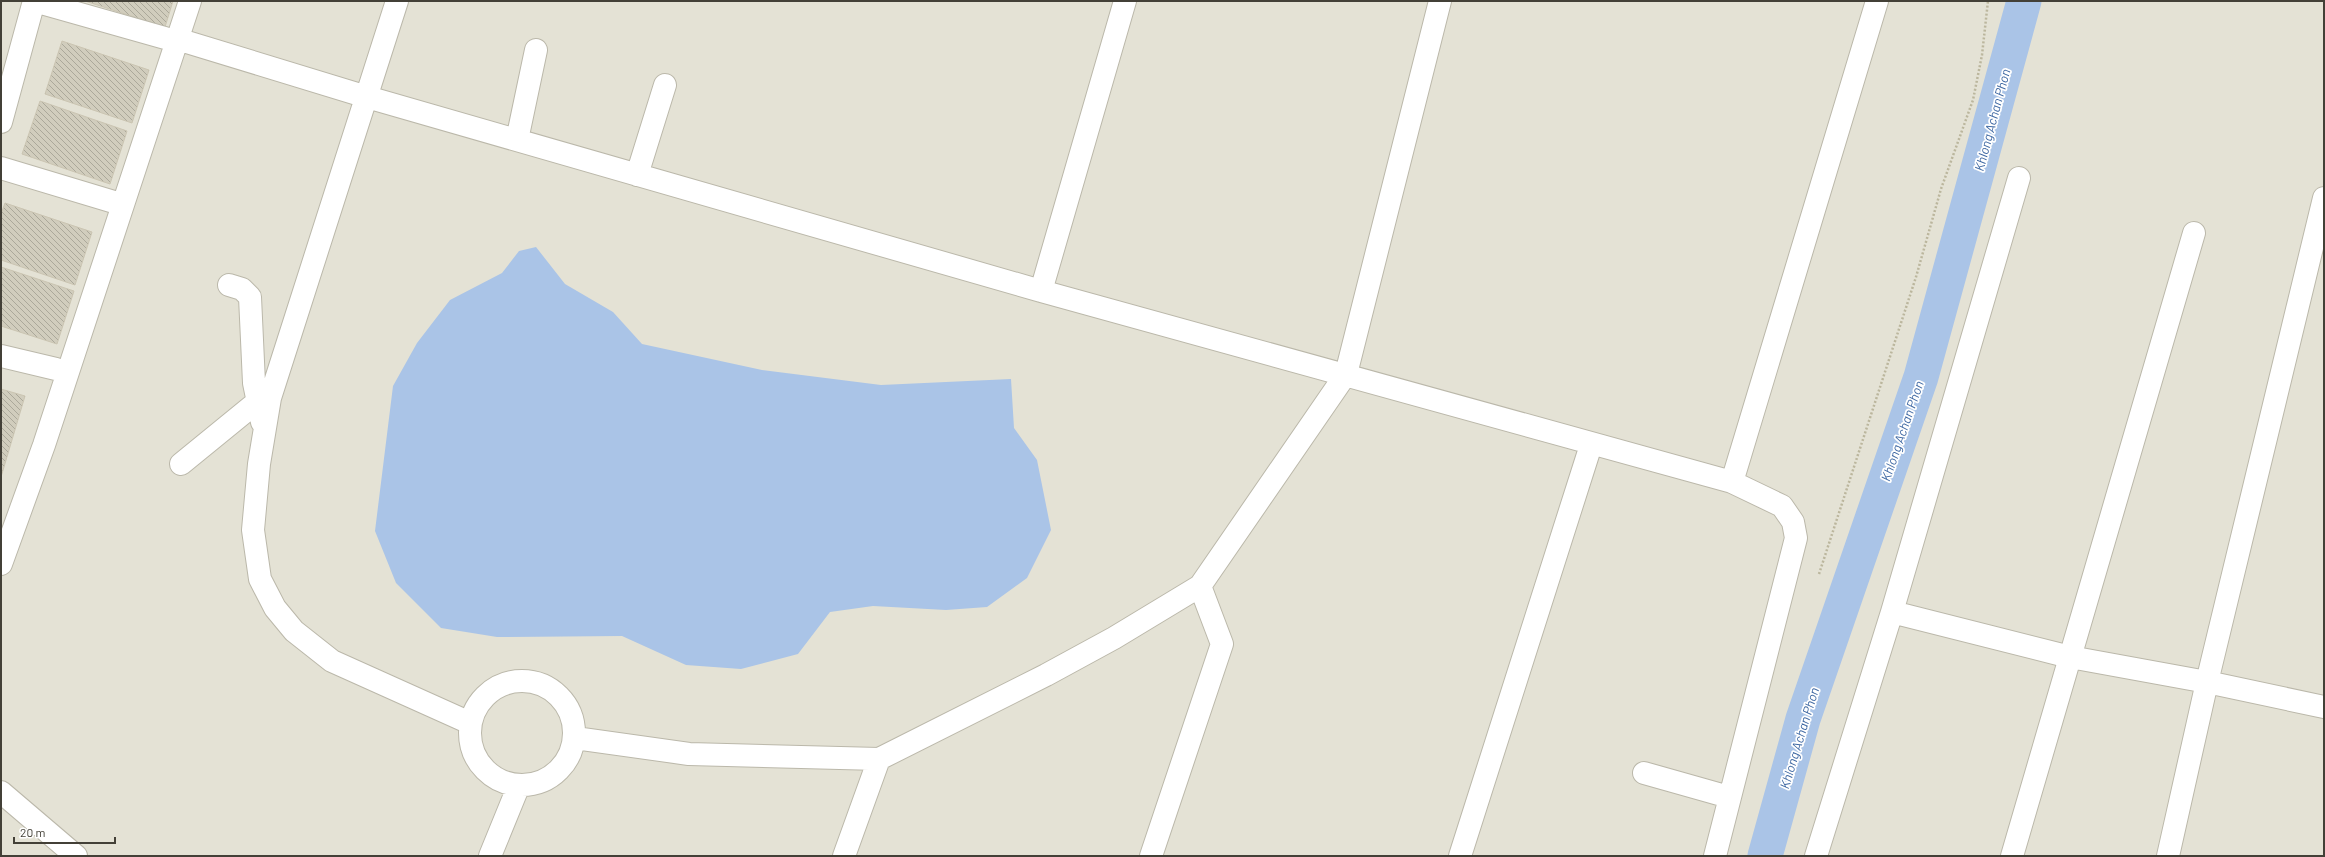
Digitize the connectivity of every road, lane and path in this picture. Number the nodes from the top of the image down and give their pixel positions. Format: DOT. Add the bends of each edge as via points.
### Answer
graph roads {
  1 [pos="190,1"];
  2 [pos="397,1"];
  3 [pos="1125,1"];
  4 [pos="1440,1"];
  5 [pos="1877,1"];
  6 [pos="1988,1"];
  7 [pos="171,39"];
  8 [pos="536,50"];
  9 [pos="665,85"];
  10 [pos="367,98"];
  11 [pos="1,122"];
  12 [pos="516,140"];
  13 [pos="1,168"];
  14 [pos="637,175"];
  15 [pos="2019,178"];
  16 [pos="2324,198"];
  17 [pos="114,202"];
  18 [pos="2194,233"];
  19 [pos="229,285"];
  20 [pos="1041,291"];
  21 [pos="1,356"];
  22 [pos="56,369"];
  23 [pos="1346,374"];
  24 [pos="257,402"];
  25 [pos="265,430"];
  26 [pos="1591,445"];
  27 [pos="180,464"];
  28 [pos="1732,482"];
  29 [pos="1,564"];
  30 [pos="1818,577"];
  31 [pos="1200,586"];
  32 [pos="1892,612"];
  33 [pos="2070,657"];
  34 [pos="2207,682"];
  35 [pos="2324,707"];
  36 [pos="470,723"];
  37 [pos="575,738"];
  38 [pos="879,759"];
  39 [pos="1644,773"];
  40 [pos="519,785"];
  41 [pos="1,792"];
  42 [pos="1729,797"];
  43 [pos="76,856"];
  44 [pos="490,856"];
  45 [pos="844,856"];
  46 [pos="1151,856"];
  47 [pos="1460,856"];
  48 [pos="1715,856"];
  49 [pos="1816,856"];
  50 [pos="2012,856"];
  51 [pos="2168,856"];
  1 -- 7 [label="street"];
  2 -- 10 [label="street"];
  3 -- 20 [label="street"];
  4 -- 23 [label="street"];
  5 -- 28 [label="street"];
  6 -- 30 [label="path" via="1974,100 1941,189 1916,277"];
  7 -- 10 [label="street"];
  7 -- 11 [label="street" via="34,1"];
  7 -- 29 [label="street" via="44,445"];
  8 -- 12 [label="street"];
  9 -- 14 [label="street"];
  10 -- 12 [label="street"];
  10 -- 25 [label="street" via="270,398"];
  12 -- 14 [label="street"];
  13 -- 17 [label="street"];
  14 -- 20 [label="street"];
  15 -- 32 [label="street"];
  16 -- 34 [label="street"];
  18 -- 33 [label="street"];
  19 -- 24 [label="street" via="242,288 250,297"];
  20 -- 23 [label="street"];
  21 -- 22 [label="street"];
  23 -- 26 [label="street"];
  23 -- 31 [label="street"];
  24 -- 25 [label="street"];
  24 -- 27 [label="street"];
  25 -- 36 [label="street" via="253,530 260,579 275,608 294,631 332,661"];
  26 -- 28 [label="street"];
  26 -- 47 [label="street"];
  28 -- 42 [label="street" via="1782,506 1793,522 1796,538"];
  31 -- 38 [label="street" via="1053,671"];
  31 -- 46 [label="street" via="1222,644"];
  32 -- 33 [label="street"];
  32 -- 49 [label="street"];
  33 -- 34 [label="street"];
  33 -- 50 [label="street"];
  34 -- 35 [label="street"];
  34 -- 51 [label="street"];
  36 -- 37 [label="street" via="481,698 503,683 530,680 554,690 570,712"];
  36 -- 40 [label="street" via="471,745 480,765 497,780"];
  37 -- 38 [label="street" via="689,754"];
  37 -- 40 [label="street" via="562,767 549,778 534,784"];
  38 -- 45 [label="street"];
  39 -- 42 [label="street"];
  40 -- 44 [label="street"];
  41 -- 43 [label="street"];
  42 -- 48 [label="street"];
}
